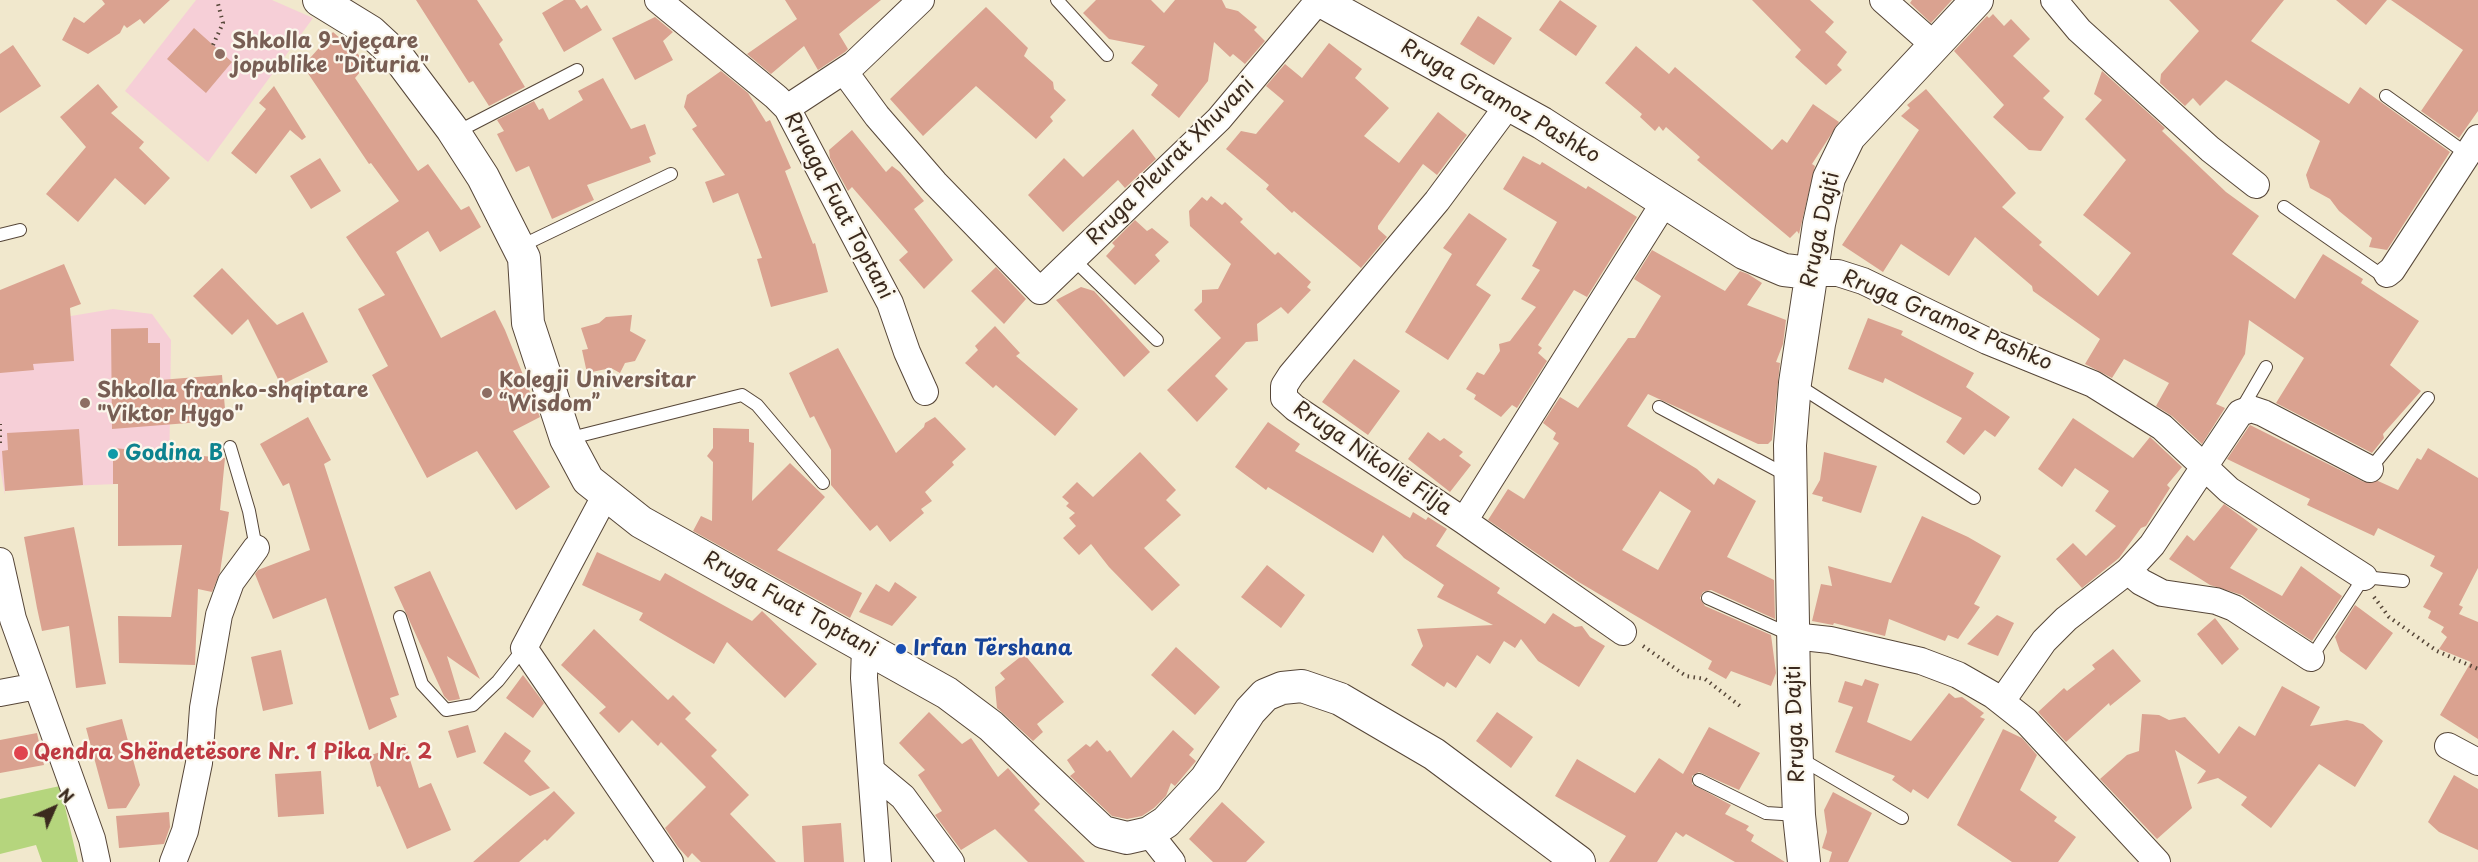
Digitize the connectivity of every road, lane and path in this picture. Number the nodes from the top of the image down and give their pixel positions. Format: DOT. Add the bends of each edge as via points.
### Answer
graph roads {
  1 [pos="217,0"];
  2 [pos="319,0"];
  3 [pos="658,0"];
  4 [pos="921,0"];
  5 [pos="1057,0"];
  6 [pos="1319,0"];
  7 [pos="1883,0"];
  8 [pos="1977,0"];
  9 [pos="2054,0"];
  10 [pos="213,45"];
  11 [pos="1934,45"];
  12 [pos="1107,55"];
  13 [pos="577,70"];
  14 [pos="844,71"];
  15 [pos="2386,96"];
  16 [pos="1509,104"];
  17 [pos="786,108"];
  18 [pos="455,133"];
  19 [pos="2472,146"];
  20 [pos="671,174"];
  21 [pos="2256,185"];
  22 [pos="1664,203"];
  23 [pos="2284,207"];
  24 [pos="20,230"];
  25 [pos="0,235"];
  26 [pos="519,247"];
  27 [pos="1073,259"];
  28 [pos="1810,273"];
  29 [pos="2386,274"];
  30 [pos="1157,340"];
  31 [pos="2266,367"];
  32 [pos="1795,383"];
  33 [pos="925,392"];
  34 [pos="2428,398"];
  35 [pos="1659,407"];
  36 [pos="2240,413"];
  37 [pos="0,424"];
  38 [pos="566,439"];
  39 [pos="0,444"];
  40 [pos="230,447"];
  41 [pos="2204,469"];
  42 [pos="2370,469"];
  43 [pos="1791,478"];
  44 [pos="823,483"];
  45 [pos="605,496"];
  46 [pos="1974,498"];
  47 [pos="1464,521"];
  48 [pos="256,548"];
  49 [pos="0,561"];
  50 [pos="2128,571"];
  51 [pos="2364,577"];
  52 [pos="2403,581"];
  53 [pos="1708,598"];
  54 [pos="400,617"];
  55 [pos="2389,617"];
  56 [pos="1623,632"];
  57 [pos="1793,636"];
  58 [pos="865,647"];
  59 [pos="524,648"];
  60 [pos="2311,658"];
  61 [pos="2478,669"];
  62 [pos="37,686"];
  63 [pos="0,693"];
  64 [pos="2002,701"];
  65 [pos="1740,706"];
  66 [pos="2448,746"];
  67 [pos="1797,756"];
  68 [pos="2478,762"];
  69 [pos="873,772"];
  70 [pos="1699,780"];
  71 [pos="1799,815"];
  72 [pos="1902,818"];
  73 [pos="1149,833"];
  74 [pos="97,862"];
  75 [pos="173,862"];
  76 [pos="670,862"];
  77 [pos="878,862"];
  78 [pos="951,862"];
  79 [pos="1172,862"];
  80 [pos="1579,862"];
  81 [pos="1804,862"];
  82 [pos="2157,862"];
  1 -- 10 [label="path" via="223,23"];
  2 -- 18 [label="street, Rruga Fuat Toptani" via="371,32 398,57"];
  3 -- 17 [label="street, Rruaga Fuat Toptani"];
  4 -- 14 [label="street"];
  5 -- 12 [label="lane"];
  6 -- 16 [label="street, Rruga Gramoz Pashko"];
  6 -- 27 [label="street, Rruga Pleurat Xhuvani" via="1219,119"];
  7 -- 11 [label="street"];
  8 -- 11 [label="street, Rruga Dajti"];
  9 -- 21 [label="street" via="2079,30"];
  11 -- 28 [label="street, Rruga Dajti" via="1843,148 1829,178"];
  13 -- 18 [label="lane"];
  14 -- 17 [label="street"];
  14 -- 27 [label="street, Rruga Pleurat Xhuvani" via="934,183 1040,291"];
  15 -- 19 [label="lane"];
  16 -- 22 [label="street, Rruga Gramoz Pashko"];
  16 -- 47 [label="street, Rruga Nikollë Filja" via="1437,201 1291,375 1284,391 1284,398 1295,408"];
  17 -- 33 [label="street, Rruaga Fuat Toptani" via="891,303"];
  18 -- 26 [label="street, Rruga Fuat Toptani"];
  19 -- 29 [label="street"];
  20 -- 26 [label="lane"];
  22 -- 28 [label="street, Rruga Gramoz Pashko" via="1764,264"];
  22 -- 47 [label="street"];
  23 -- 29 [label="lane" via="2380,274"];
  24 -- 25 [label="lane"];
  26 -- 38 [label="street, Rruga Fuat Toptani" via="526,266 528,323"];
  27 -- 30 [label="lane"];
  28 -- 32 [label="street, Rruga Dajti"];
  28 -- 41 [label="street, Rruga Gramoz Pashko" via="1838,273 1863,281 1987,341 2093,384 2162,428"];
  31 -- 36 [label="lane"];
  32 -- 43 [label="street, Rruga Dajti"];
  32 -- 46 [label="lane"];
  34 -- 42 [label="lane"];
  35 -- 43 [label="lane"];
  36 -- 41 [label="street"];
  36 -- 42 [label="street" via="2251,409 2263,413"];
  37 -- 39 [label="path"];
  38 -- 44 [label="lane" via="739,394 757,405"];
  38 -- 45 [label="street, Rruga Fuat Toptani" via="588,480"];
  40 -- 48 [label="lane"];
  41 -- 50 [label="street" via="2165,528"];
  41 -- 51 [label="street, Rruga Gramoz Pashko" via="2264,514"];
  43 -- 57 [label="street, Rruga Dajti"];
  45 -- 58 [label="street, Rruga Fuat Toptani" via="641,522"];
  45 -- 59 [label="street"];
  47 -- 56 [label="street, Rruga Nikollë Filja"];
  48 -- 75 [label="street" via="231,582 219,615 203,708 199,763 185,831"];
  49 -- 62 [label="street" via="14,619"];
  50 -- 60 [label="street" via="2162,592 2234,608"];
  50 -- 64 [label="street" via="2044,641"];
  51 -- 52 [label="lane, Rruga Gramoz Pashko"];
  51 -- 60 [label="lane"];
  53 -- 57 [label="lane"];
  54 -- 59 [label="lane" via="422,684 446,710 473,705"];
  55 -- 61 [label="path" via="2437,651"];
  56 -- 65 [label="path" via="1686,676 1705,679"];
  57 -- 64 [label="street" via="1830,640 1921,661"];
  57 -- 67 [label="street, Rruga Dajti"];
  58 -- 69 [label="street"];
  58 -- 73 [label="street, Rruga Fuat Toptani" via="947,693 991,726 1103,832 1127,838"];
  59 -- 76 [label="street"];
  62 -- 63 [label="street"];
  62 -- 74 [label="street"];
  64 -- 82 [label="street" via="2026,721"];
  66 -- 68 [label="street"];
  67 -- 71 [label="street, Rruga Dajti"];
  67 -- 72 [label="lane"];
  69 -- 77 [label="street"];
  69 -- 78 [label="street" via="903,797"];
  70 -- 71 [label="lane" via="1766,813"];
  71 -- 81 [label="street, Rruga Dajti"];
  73 -- 79 [label="street"];
  73 -- 80 [label="street" via="1166,822 1206,779 1250,711 1265,695 1282,687 1302,686 1340,699 1434,754"];
}
